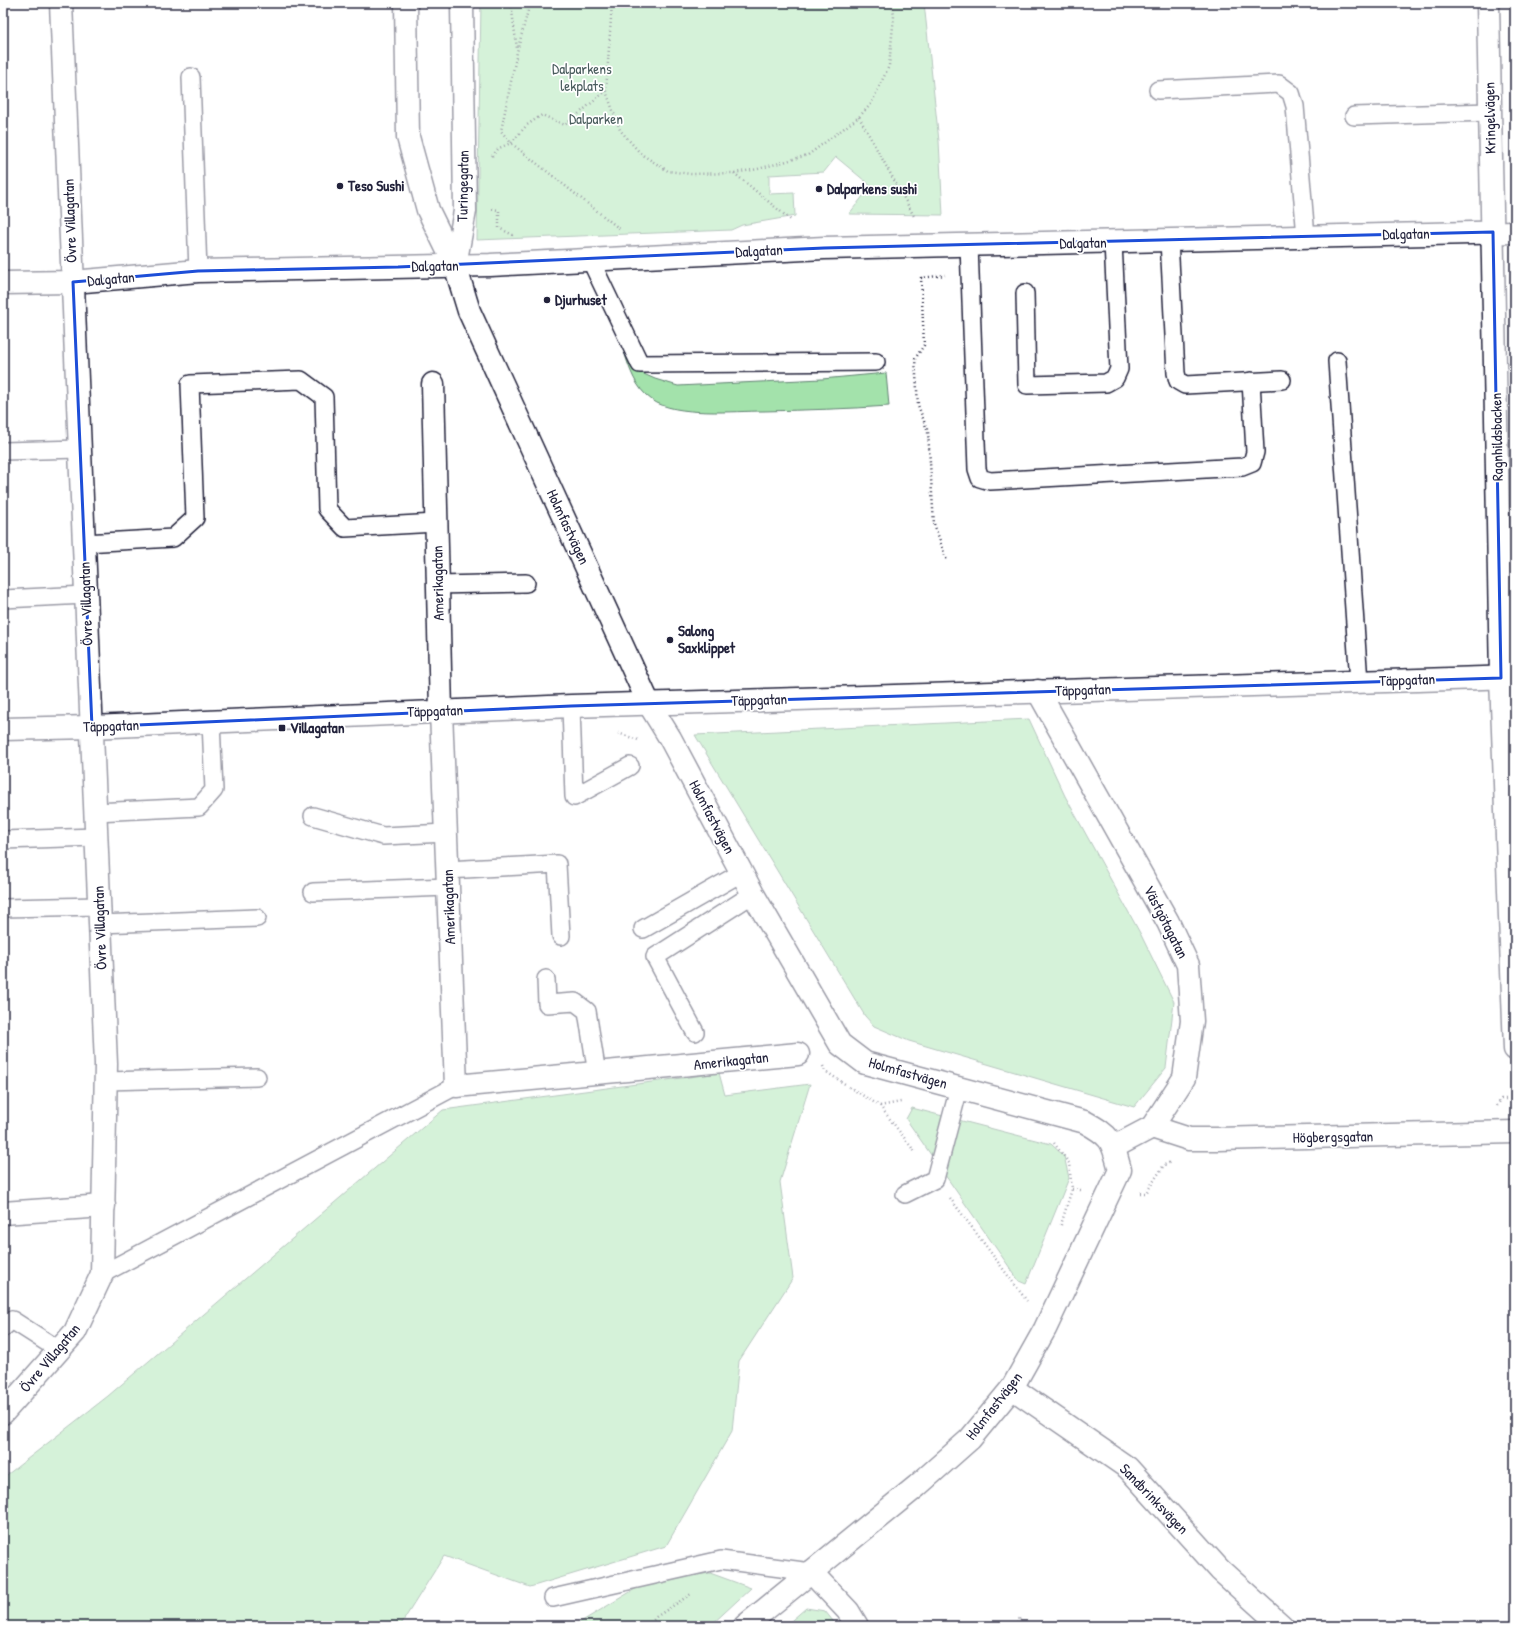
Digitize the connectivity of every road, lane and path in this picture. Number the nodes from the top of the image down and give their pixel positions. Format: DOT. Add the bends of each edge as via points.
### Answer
graph roads {
  1 [pos="61,3"];
  2 [pos="406,3"];
  3 [pos="462,3"];
  4 [pos="511,3"];
  5 [pos="530,3"];
  6 [pos="612,3"];
  7 [pos="892,3"];
  8 [pos="1488,3"];
  9 [pos="517,52"];
  10 [pos="191,77"];
  11 [pos="1158,90"];
  12 [pos="606,91"];
  13 [pos="1490,112"];
  14 [pos="1354,116"];
  15 [pos="859,118"];
  16 [pos="511,143"];
  17 [pos="499,148"];
  18 [pos="734,173"];
  19 [pos="622,230"];
  20 [pos="1493,232"];
  21 [pos="1515,232"];
  22 [pos="1306,237"];
  23 [pos="1169,240"];
  24 [pos="1113,242"];
  25 [pos="969,245"];
  26 [pos="924,246"];
  27 [pos="824,248"];
  28 [pos="590,259"];
  29 [pos="455,265"];
  30 [pos="198,271"];
  31 [pos="73,282"];
  32 [pos="3,283"];
  33 [pos="1025,294"];
  34 [pos="1337,361"];
  35 [pos="876,362"];
  36 [pos="1282,380"];
  37 [pos="1251,381"];
  38 [pos="433,384"];
  39 [pos="80,449"];
  40 [pos="3,451"];
  41 [pos="436,523"];
  42 [pos="84,542"];
  43 [pos="947,561"];
  44 [pos="526,583"];
  45 [pos="438,585"];
  46 [pos="86,595"];
  47 [pos="3,599"];
  48 [pos="1508,677"];
  49 [pos="1359,682"];
  50 [pos="1038,691"];
  51 [pos="648,704"];
  52 [pos="595,705"];
  53 [pos="571,706"];
  54 [pos="441,711"];
  55 [pos="211,722"];
  56 [pos="92,727"];
  57 [pos="3,729"];
  58 [pos="642,747"];
  59 [pos="630,766"];
  60 [pos="95,812"];
  61 [pos="313,816"];
  62 [pos="446,833"];
  63 [pos="96,837"];
  64 [pos="3,840"];
  65 [pos="742,873"];
  66 [pos="448,879"];
  67 [pos="313,892"];
  68 [pos="753,894"];
  69 [pos="3,908"];
  70 [pos="99,915"];
  71 [pos="257,918"];
  72 [pos="643,929"];
  73 [pos="561,936"];
  74 [pos="546,979"];
  75 [pos="695,1032"];
  76 [pos="1515,1049"];
  77 [pos="798,1054"];
  78 [pos="819,1060"];
  79 [pos="597,1074"];
  80 [pos="257,1077"];
  81 [pos="106,1081"];
  82 [pos="456,1086"];
  83 [pos="959,1088"];
  84 [pos="902,1102"];
  85 [pos="880,1106"];
  86 [pos="1152,1127"];
  87 [pos="1515,1132"];
  88 [pos="1049,1138"];
  89 [pos="1114,1147"];
  90 [pos="935,1179"];
  91 [pos="905,1194"];
  92 [pos="104,1206"];
  93 [pos="3,1213"];
  94 [pos="1059,1232"];
  95 [pos="102,1274"];
  96 [pos="1031,1305"];
  97 [pos="3,1328"];
  98 [pos="59,1350"];
  99 [pos="1012,1388"];
  100 [pos="3,1413"];
  101 [pos="811,1572"];
  102 [pos="694,1592"];
  103 [pos="553,1598"];
  104 [pos="1020,1618"];
  105 [pos="648,1626"];
  106 [pos="745,1626"];
  107 [pos="856,1626"];
  108 [pos="1015,1626"];
  109 [pos="1282,1626"];
  1 -- 31 [label="street, Övre Villagatan"];
  2 -- 29 [label="street, Turingegatan" via="408,137 428,210"];
  3 -- 29 [label="street, Turingegatan" via="465,211"];
  4 -- 9 [label="path"];
  5 -- 9 [label="path"];
  6 -- 12 [label="path"];
  7 -- 15 [label="path" via="894,16 889,66 870,104"];
  8 -- 13 [label="street, Kringelvägen"];
  9 -- 16 [label="path" via="501,131"];
  10 -- 30 [label="lane"];
  11 -- 22 [label="lane" via="1279,84 1291,93 1295,106"];
  12 -- 16 [label="path" via="565,125 542,115 527,125"];
  12 -- 18 [label="path" via="620,130 641,154 668,171 692,174"];
  13 -- 14 [label="lane"];
  13 -- 20 [label="street, Kringelvägen"];
  15 -- 18 [label="path" via="808,154 758,169"];
  15 -- 26 [label="path" via="922,231"];
  16 -- 17 [label="path"];
  16 -- 19 [label="path"];
  18 -- 27 [label="path"];
  20 -- 21 [label="street, Dalgatan"];
  20 -- 22 [label="street, Dalgatan"];
  20 -- 48 [label="street, Ragnhildsbacken"];
  22 -- 23 [label="street, Dalgatan"];
  23 -- 24 [label="street, Dalgatan"];
  23 -- 37 [label="lane" via="1178,381 1185,385"];
  24 -- 25 [label="street, Dalgatan"];
  24 -- 33 [label="lane" via="1119,369 1115,378 1106,383 1027,385"];
  25 -- 26 [label="street, Dalgatan"];
  25 -- 37 [label="lane" via="977,469 980,478 990,481 1242,467 1252,463 1256,452"];
  26 -- 27 [label="street, Dalgatan"];
  26 -- 43 [label="path" via="924,270 921,278 924,345 915,359 918,405 928,432 934,524"];
  27 -- 28 [label="street, Dalgatan"];
  28 -- 29 [label="street, Dalgatan"];
  28 -- 35 [label="lane" via="640,364"];
  29 -- 30 [label="street, Dalgatan"];
  29 -- 51 [label="street, Holmfastvägen" via="469,312"];
  30 -- 31 [label="street, Dalgatan"];
  31 -- 32 [label="street, Dalgatan"];
  31 -- 39 [label="street, Övre Villagatan"];
  34 -- 49 [label="lane"];
  36 -- 37 [label="lane"];
  38 -- 41 [label="street, Amerikagatan"];
  39 -- 40 [label="lane"];
  39 -- 42 [label="street, Övre Villagatan"];
  41 -- 42 [label="lane" via="345,528 327,509 324,398 301,380 190,384 195,518 173,538"];
  41 -- 45 [label="street, Amerikagatan"];
  42 -- 46 [label="street, Övre Villagatan"];
  44 -- 45 [label="lane"];
  45 -- 54 [label="street, Amerikagatan"];
  46 -- 47 [label="lane"];
  46 -- 56 [label="street, Övre Villagatan"];
  48 -- 49 [label="street, Täppgatan"];
  48 -- 76 [label="street, Ragnhildsbacken"];
  49 -- 50 [label="street, Täppgatan"];
  50 -- 51 [label="street, Täppgatan"];
  50 -- 86 [label="street, Västgötagatan" via="1168,922 1188,965 1192,1020 1184,1078"];
  51 -- 52 [label="street, Täppgatan"];
  51 -- 65 [label="street, Holmfastvägen" via="670,738"];
  52 -- 53 [label="street, Täppgatan"];
  52 -- 58 [label="path" via="606,729 638,740"];
  53 -- 54 [label="street, Täppgatan"];
  53 -- 59 [label="lane" via="574,796"];
  54 -- 55 [label="street, Täppgatan"];
  54 -- 62 [label="street, Amerikagatan"];
  55 -- 56 [label="street, Täppgatan"];
  55 -- 60 [label="lane" via="214,790 199,807"];
  56 -- 57 [label="street, Täppgatan"];
  56 -- 60 [label="street, Övre Villagatan"];
  60 -- 63 [label="street, Övre Villagatan"];
  61 -- 62 [label="lane" via="383,836"];
  62 -- 66 [label="street, Amerikagatan"];
  63 -- 64 [label="lane"];
  63 -- 70 [label="street, Övre Villagatan"];
  65 -- 68 [label="street, Holmfastvägen"];
  65 -- 72 [label="lane"];
  66 -- 67 [label="lane"];
  66 -- 73 [label="lane" via="556,864"];
  66 -- 82 [label="street, Amerikagatan"];
  68 -- 75 [label="lane" via="655,957"];
  68 -- 83 [label="street, Holmfastvägen" via="840,1044 865,1063"];
  69 -- 70 [label="lane"];
  70 -- 71 [label="lane"];
  70 -- 81 [label="street, Övre Villagatan"];
  74 -- 79 [label="lane" via="547,1004 575,1002 587,1011"];
  77 -- 79 [label="street, Amerikagatan"];
  78 -- 85 [label="path" via="825,1071"];
  79 -- 82 [label="street, Amerikagatan"];
  80 -- 81 [label="lane"];
  81 -- 92 [label="street, Övre Villagatan"];
  82 -- 95 [label="lane"];
  83 -- 89 [label="street, Holmfastvägen" via="1085,1122 1105,1133"];
  83 -- 90 [label="lane"];
  84 -- 85 [label="path"];
  85 -- 90 [label="path"];
  86 -- 87 [label="street, Högbergsgatan" via="1189,1139"];
  86 -- 89 [label="street, Västgötagatan"];
  88 -- 94 [label="path" via="1069,1163 1072,1189"];
  89 -- 99 [label="street, Holmfastvägen" via="1120,1170 1045,1329"];
  90 -- 91 [label="lane"];
  90 -- 96 [label="path"];
  92 -- 93 [label="street"];
  92 -- 95 [label="street, Övre Villagatan"];
  95 -- 98 [label="street, Övre Villagatan" via="75,1332"];
  97 -- 98 [label="lane" via="12,1320"];
  98 -- 100 [label="street, Övre Villagatan"];
  99 -- 101 [label="street, Holmfastvägen" via="970,1439 917,1486"];
  99 -- 109 [label="street, Sandbrinksvägen" via="1128,1468 1220,1570"];
  101 -- 103 [label="lane" via="721,1560"];
  101 -- 106 [label="street, Holmfastvägen"];
  101 -- 107 [label="street" via="848,1611"];
  102 -- 105 [label="path" via="656,1616"];
  104 -- 108 [label="path"];
}
